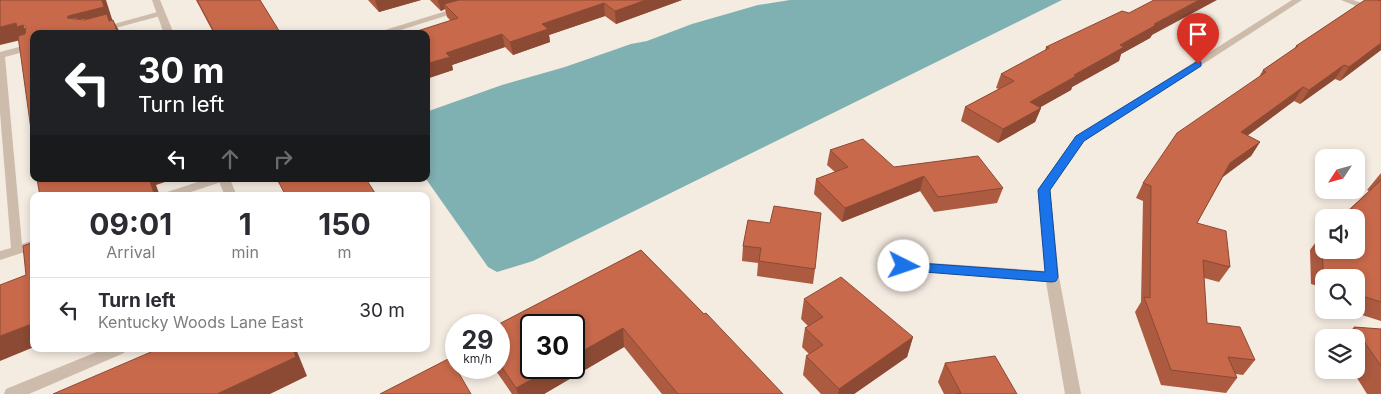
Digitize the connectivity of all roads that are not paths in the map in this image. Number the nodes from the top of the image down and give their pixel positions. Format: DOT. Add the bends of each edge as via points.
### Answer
graph roads {
  1 [pos="156,0"];
  2 [pos="492,0"];
  3 [pos="1298,0"];
  4 [pos="1345,0"];
  5 [pos="1381,12"];
  6 [pos="161,13"];
  7 [pos="97,30"];
  8 [pos="167,30"];
  9 [pos="391,30"];
  10 [pos="30,47"];
  11 [pos="0,55"];
  12 [pos="208,182"];
  13 [pos="180,192"];
  14 [pos="30,245"];
  15 [pos="17,250"];
  16 [pos="0,256"];
  17 [pos="904,266"];
  18 [pos="1052,277"];
  19 [pos="112,352"];
  20 [pos="12,394"];
  21 [pos="1073,394"];
  1 -- 6 [label="street"];
  2 -- 9 [label="street"];
  3 -- 18 [label="street" via="1080,138 1044,190"];
  4 -- 5 [label="street"];
  6 -- 7 [label="lane"];
  6 -- 8 [label="street"];
  10 -- 11 [label="lane"];
  11 -- 15 [label="lane"];
  12 -- 13 [label="lane"];
  14 -- 15 [label="lane"];
  15 -- 16 [label="lane"];
  17 -- 18 [label="street"];
  18 -- 21 [label="street"];
  19 -- 20 [label="street"];
}
